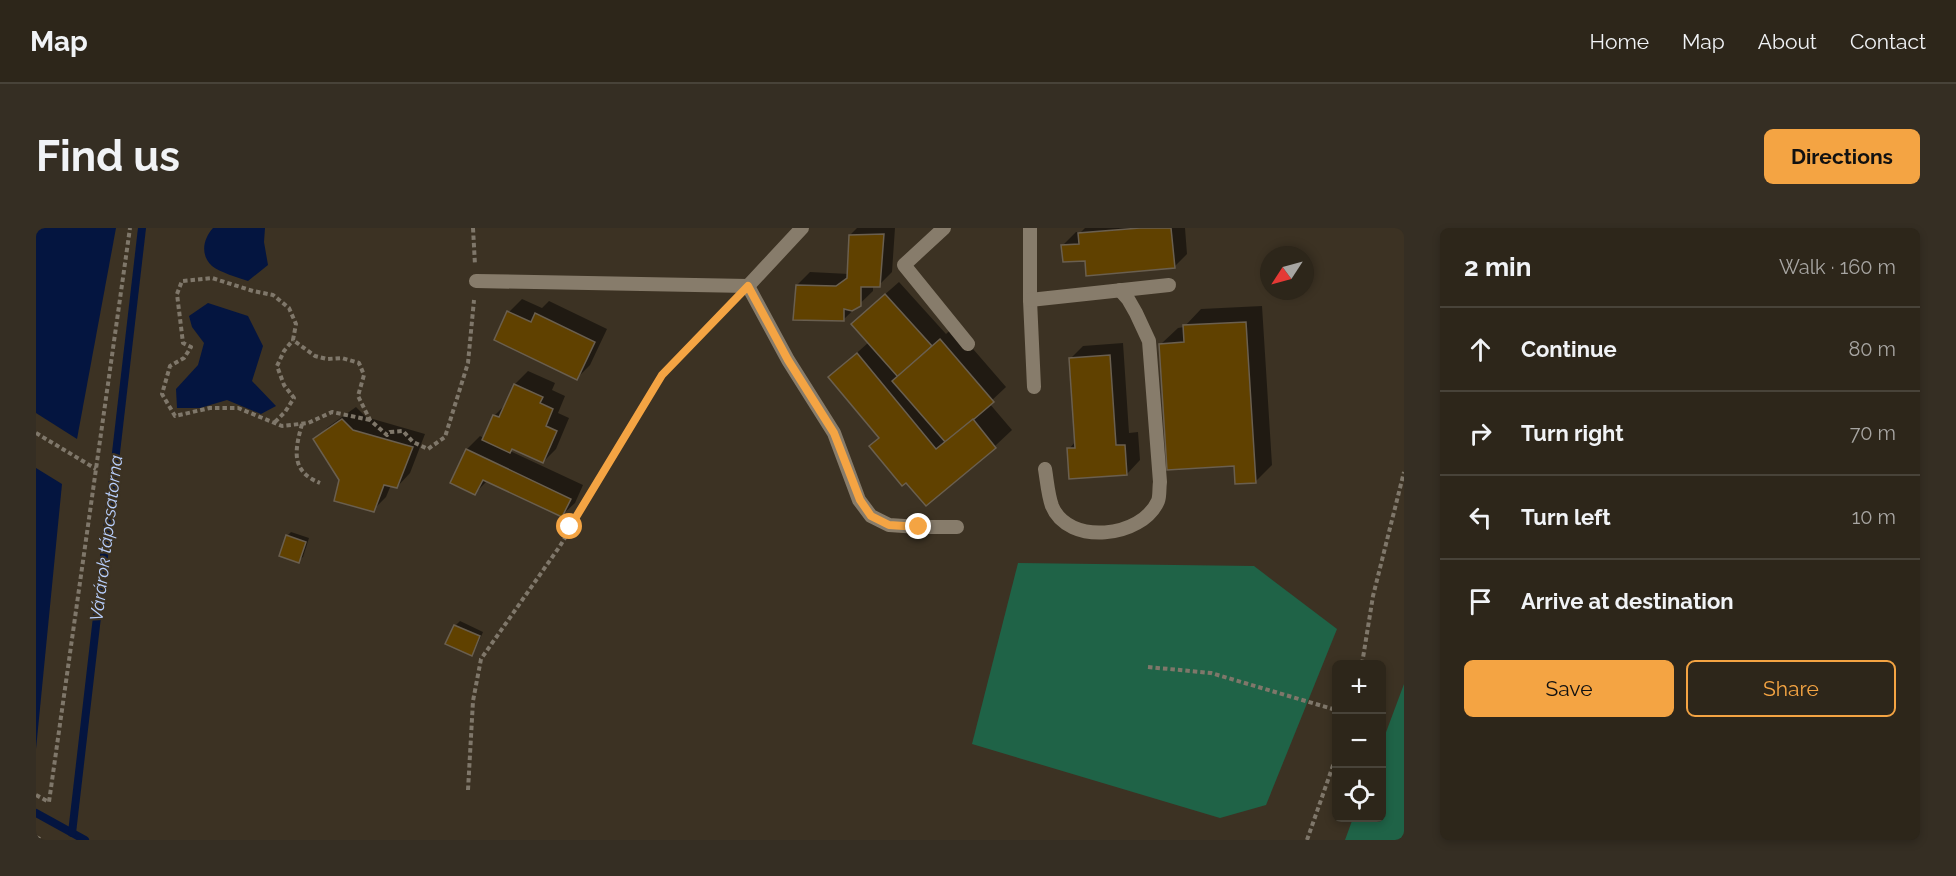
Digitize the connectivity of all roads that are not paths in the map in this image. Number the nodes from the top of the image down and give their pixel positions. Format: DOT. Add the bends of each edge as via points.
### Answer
graph roads {
  1 [pos="802,228"];
  2 [pos="944,228"];
  3 [pos="1030,228"];
  4 [pos="476,281"];
  5 [pos="1169,285"];
  6 [pos="748,286"];
  7 [pos="1120,290"];
  8 [pos="1030,300"];
  9 [pos="968,344"];
  10 [pos="1034,387"];
  11 [pos="1045,469"];
  12 [pos="957,526"];
  1 -- 6 [label="lane"];
  2 -- 9 [label="lane" via="904,265"];
  3 -- 8 [label="lane"];
  4 -- 6 [label="lane"];
  5 -- 7 [label="lane"];
  6 -- 12 [label="lane" via="834,433 860,500 871,516 889,525"];
  7 -- 8 [label="lane"];
  7 -- 11 [label="lane" via="1149,341 1160,482 1158,501 1138,524 1120,530 1076,529 1052,507"];
  8 -- 10 [label="lane"];
}
